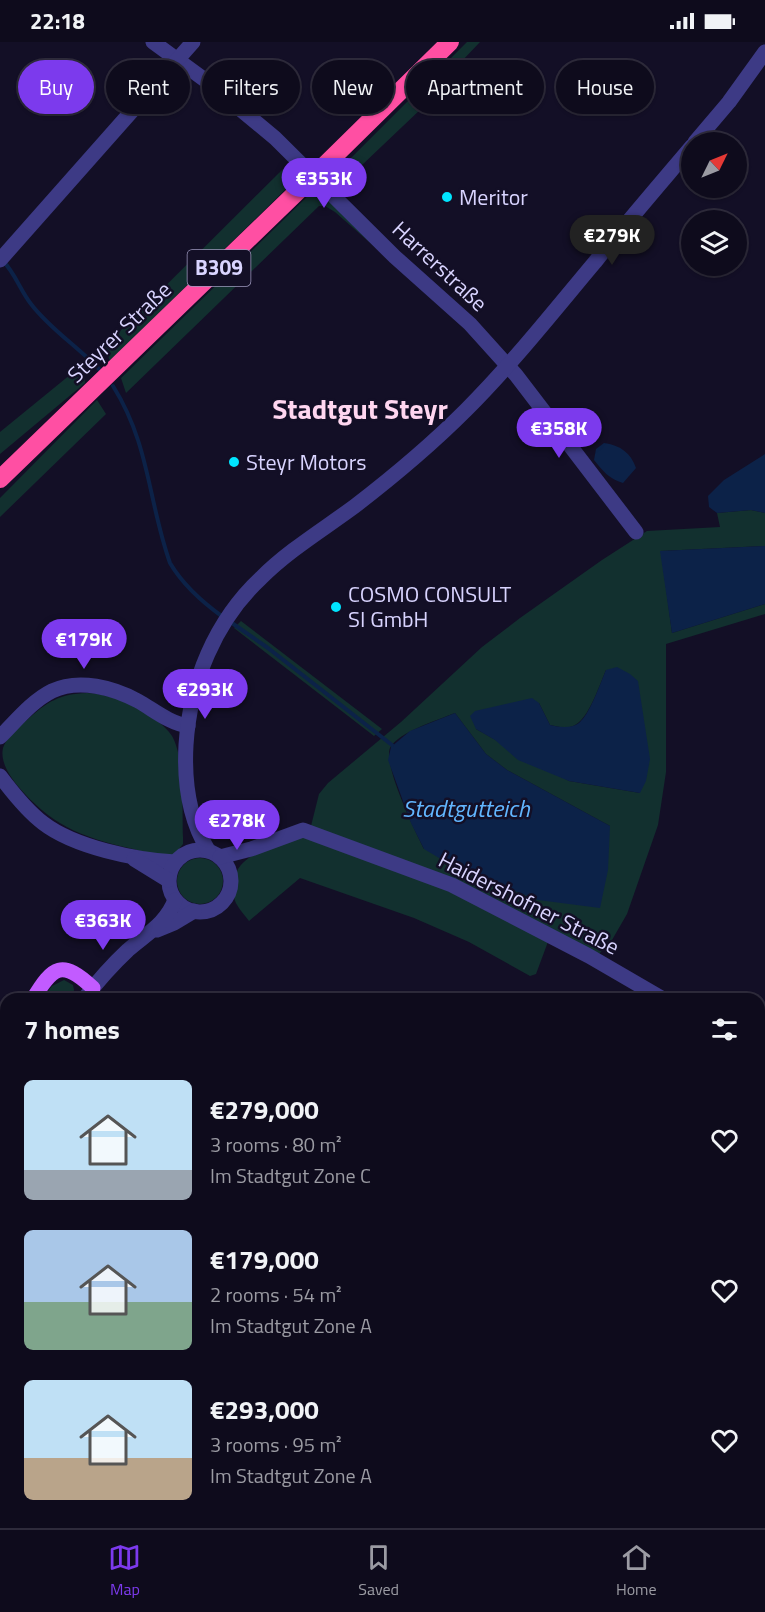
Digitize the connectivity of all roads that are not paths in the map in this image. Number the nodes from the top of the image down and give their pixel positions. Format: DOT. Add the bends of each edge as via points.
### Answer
graph roads {
  1 [pos="153,42"];
  2 [pos="193,42"];
  3 [pos="450,42"];
  4 [pos="765,52"];
  5 [pos="176,60"];
  6 [pos="178,60"];
  7 [pos="190,70"];
  8 [pos="130,114"];
  9 [pos="704,132"];
  10 [pos="681,159"];
  11 [pos="4,255"];
  12 [pos="507,365"];
  13 [pos="0,479"];
  14 [pos="636,532"];
  15 [pos="188,726"];
  16 [pos="0,737"];
  17 [pos="0,776"];
  18 [pos="192,813"];
  19 [pos="251,849"];
  20 [pos="214,854"];
  21 [pos="132,857"];
  22 [pos="181,857"];
  23 [pos="229,870"];
  24 [pos="168,880"];
  25 [pos="175,900"];
  26 [pos="194,911"];
  27 [pos="151,932"];
  28 [pos="37,993"];
  29 [pos="88,993"];
  30 [pos="89,993"];
  31 [pos="653,993"];
  1 -- 5 [label="street, Harrerstraße"];
  2 -- 6 [label="street"];
  3 -- 13 [label="highway, Steyrer Straße / B309, bridge"];
  4 -- 9 [label="street"];
  7 -- 12 [label="street, Harrerstraße" via="288,150 395,257 471,324"];
  8 -- 11 [label="street"];
  10 -- 12 [label="street"];
  12 -- 14 [label="street, Harrerstraße"];
  12 -- 15 [label="street" via="425,449 273,567 246,594 210,649 198,678"];
  15 -- 16 [label="street" via="176,724 111,689 69,687 42,698"];
  15 -- 18 [label="street" via="186,753"];
  17 -- 21 [label="street" via="50,828 79,842"];
  18 -- 20 [label="street" via="201,840"];
  18 -- 22 [label="street"];
  19 -- 20 [label="street"];
  19 -- 23 [label="street"];
  19 -- 31 [label="street, Haidershofner Straße" via="303,830 452,885"];
  20 -- 22 [label="street" via="197,849"];
  20 -- 23 [label="street"];
  21 -- 22 [label="street"];
  21 -- 24 [label="street"];
  22 -- 24 [label="street" via="170,870"];
  23 -- 26 [label="street" via="231,884 224,901 211,910"];
  24 -- 25 [label="street"];
  25 -- 26 [label="street"];
  25 -- 27 [label="street" via="171,912"];
  26 -- 27 [label="street"];
  27 -- 30 [label="street" via="129,949"];
  28 -- 29 [label="main road" via="52,972 61,969 78,974"];
}
